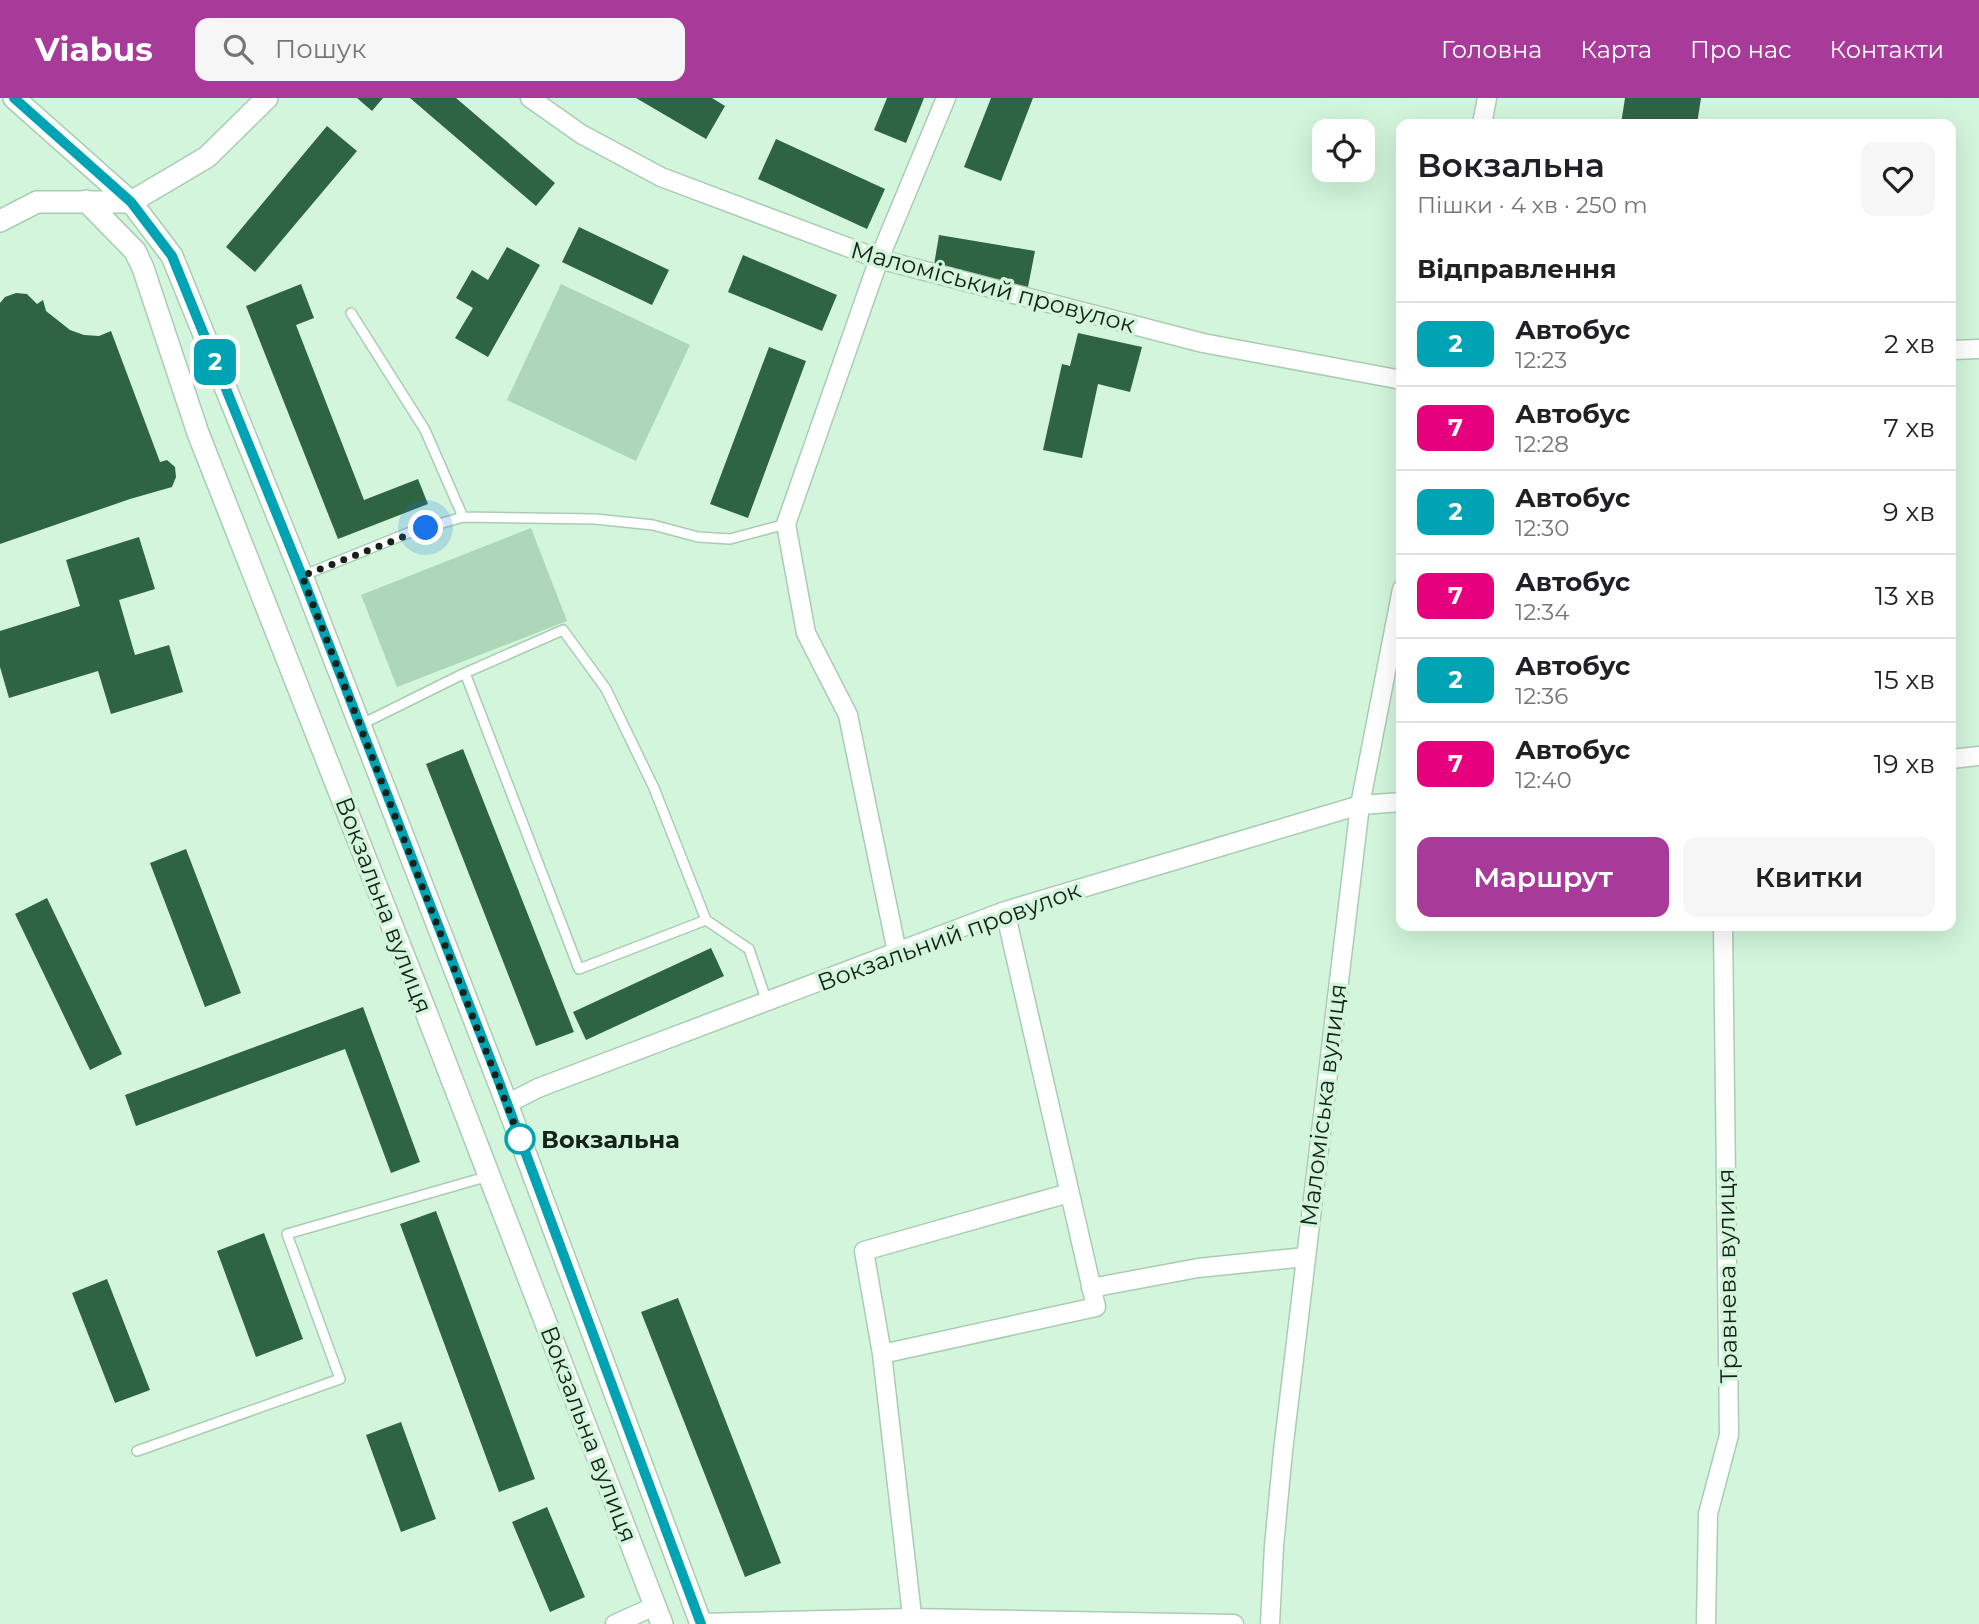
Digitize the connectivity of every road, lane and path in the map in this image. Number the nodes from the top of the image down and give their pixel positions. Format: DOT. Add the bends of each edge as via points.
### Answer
graph roads {
  1 [pos="14,98"];
  2 [pos="267,98"];
  3 [pos="530,98"];
  4 [pos="946,98"];
  5 [pos="1487,98"];
  6 [pos="1483,119"];
  7 [pos="86,201"];
  8 [pos="131,202"];
  9 [pos="0,221"];
  10 [pos="879,259"];
  11 [pos="351,313"];
  12 [pos="1979,349"];
  13 [pos="1956,350"];
  14 [pos="1396,379"];
  15 [pos="463,517"];
  16 [pos="786,524"];
  17 [pos="302,576"];
  18 [pos="1396,620"];
  19 [pos="466,673"];
  20 [pos="360,725"];
  21 [pos="1979,757"];
  22 [pos="1956,759"];
  23 [pos="1396,802"];
  24 [pos="1360,805"];
  25 [pos="1005,911"];
  26 [pos="706,920"];
  27 [pos="1723,931"];
  28 [pos="897,951"];
  29 [pos="767,1003"];
  30 [pos="507,1104"];
  31 [pos="489,1176"];
  32 [pos="1069,1194"];
  33 [pos="1305,1257"];
  34 [pos="1091,1288"];
  35 [pos="882,1354"];
  36 [pos="137,1451"];
  37 [pos="658,1615"];
  38 [pos="912,1621"];
  39 [pos="701,1623"];
  40 [pos="615,1624"];
  41 [pos="1234,1624"];
  42 [pos="1270,1624"];
  43 [pos="1706,1624"];
  1 -- 8 [label="street, Вокзальна вулиця"];
  2 -- 8 [label="street" via="207,157"];
  3 -- 10 [label="street, Маломіський провулок" via="581,134 660,177"];
  4 -- 10 [label="street"];
  5 -- 6 [label="street"];
  7 -- 8 [label="street"];
  7 -- 9 [label="street" via="37,202"];
  7 -- 31 [label="street, Вокзальна вулиця" via="135,251 143,268 198,433"];
  8 -- 17 [label="street, Вокзальна вулиця" via="172,256"];
  10 -- 14 [label="street, Маломіський провулок" via="1203,343"];
  10 -- 16 [label="street"];
  11 -- 15 [label="lane" via="425,430"];
  12 -- 13 [label="street"];
  15 -- 16 [label="lane" via="595,519 653,524 698,537 730,540"];
  15 -- 17 [label="lane" via="408,533"];
  16 -- 28 [label="street" via="806,633 849,715"];
  17 -- 20 [label="street, Вокзальна вулиця"];
  18 -- 24 [label="street, Маломіська вулиця"];
  19 -- 20 [label="lane"];
  19 -- 26 [label="lane" via="563,630 611,700 654,788"];
  19 -- 26 [label="lane" via="579,969"];
  20 -- 30 [label="street, Вокзальна вулиця"];
  21 -- 22 [label="street"];
  23 -- 24 [label="street, Вокзальний провулок"];
  24 -- 25 [label="street, Вокзальний провулок"];
  24 -- 33 [label="street, Маломіська вулиця"];
  25 -- 28 [label="street, Вокзальний провулок"];
  25 -- 32 [label="street"];
  26 -- 29 [label="lane" via="749,950"];
  27 -- 43 [label="street, Травнева вулиця" via="1729,1435 1708,1514"];
  28 -- 29 [label="street, Вокзальний провулок"];
  29 -- 30 [label="street, Вокзальний провулок" via="538,1088"];
  30 -- 39 [label="street, Вокзальна вулиця"];
  31 -- 36 [label="lane" via="287,1234 340,1379"];
  31 -- 37 [label="street, Вокзальна вулиця"];
  32 -- 34 [label="street"];
  32 -- 35 [label="street" via="864,1251"];
  33 -- 34 [label="street" via="1198,1268"];
  33 -- 42 [label="street, Маломіська вулиця"];
  34 -- 35 [label="street" via="1096,1307"];
  35 -- 38 [label="street"];
  37 -- 40 [label="street"];
  38 -- 39 [label="street"];
  38 -- 41 [label="street"];
}
